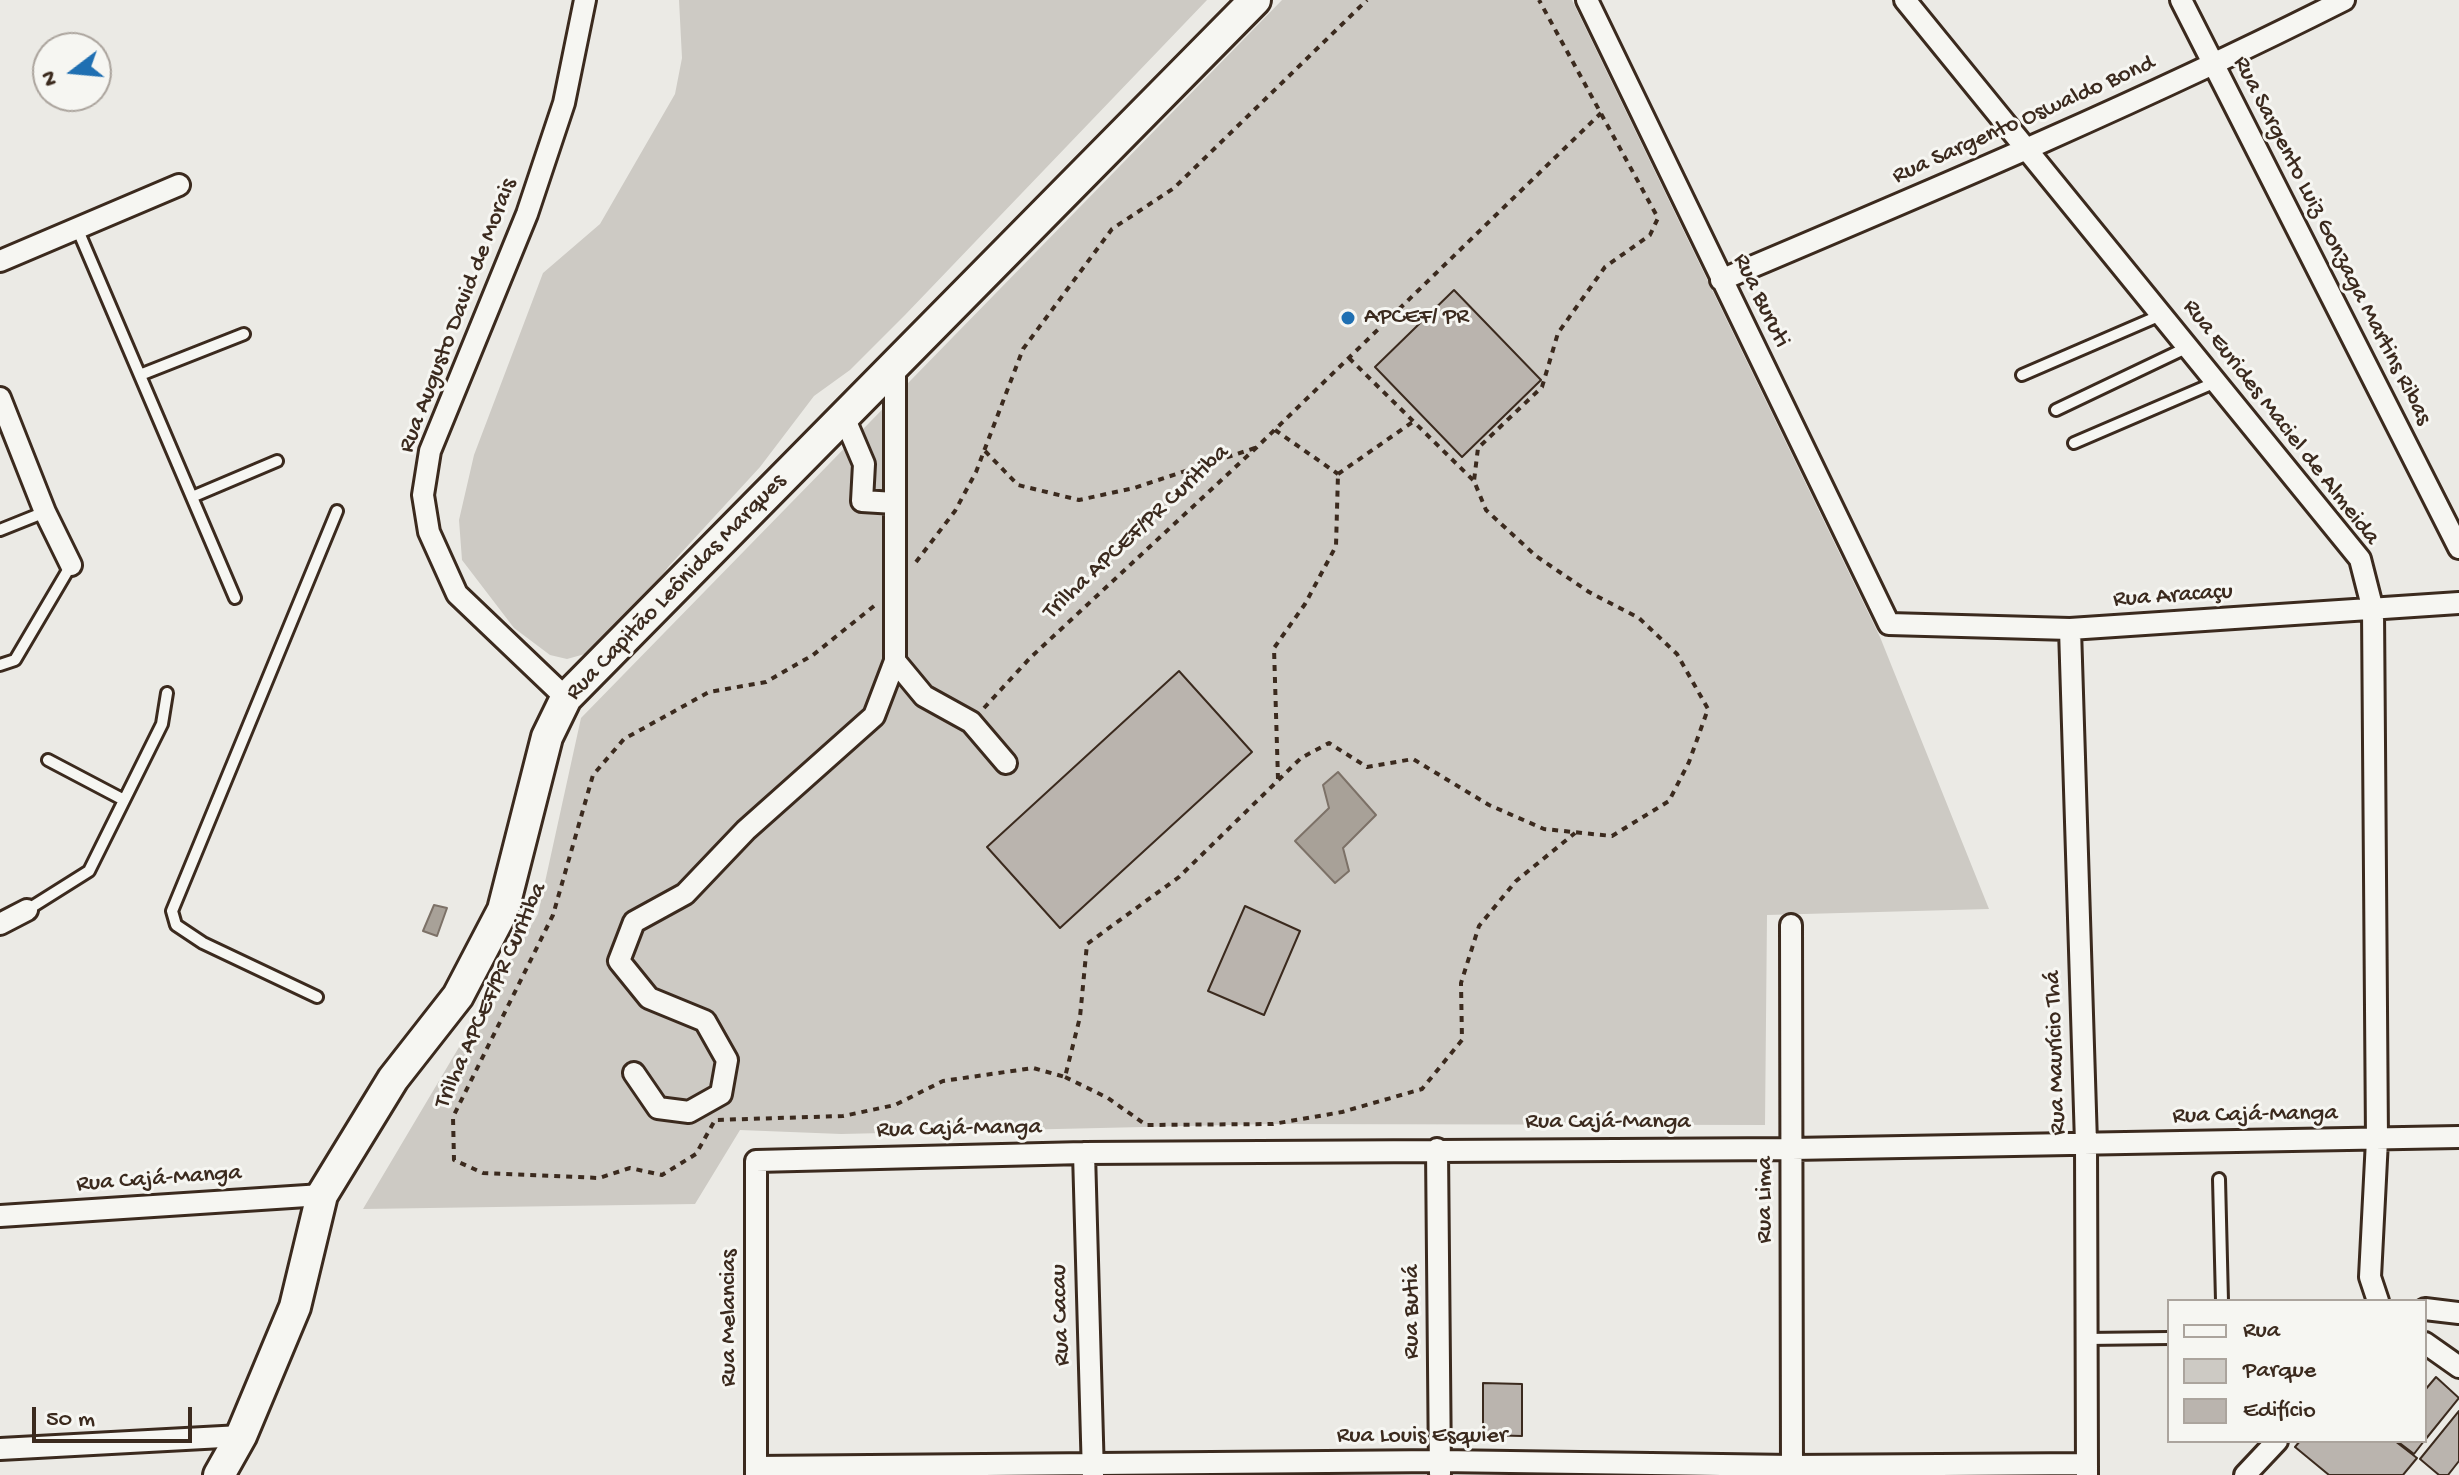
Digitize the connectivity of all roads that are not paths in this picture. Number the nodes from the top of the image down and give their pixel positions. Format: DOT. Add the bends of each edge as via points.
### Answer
graph roads {
  1 [pos="585,0"];
  2 [pos="1255,0"];
  3 [pos="1587,0"];
  4 [pos="1905,0"];
  5 [pos="2181,0"];
  6 [pos="2344,0"];
  7 [pos="2213,66"];
  8 [pos="2027,150"];
  9 [pos="179,185"];
  10 [pos="77,228"];
  11 [pos="0,261"];
  12 [pos="1721,280"];
  13 [pos="2161,315"];
  14 [pos="244,334"];
  15 [pos="2188,347"];
  16 [pos="895,365"];
  17 [pos="140,375"];
  18 [pos="2022,375"];
  19 [pos="2216,382"];
  20 [pos="0,398"];
  21 [pos="2056,410"];
  22 [pos="844,417"];
  23 [pos="2074,443"];
  24 [pos="277,461"];
  25 [pos="864,464"];
  26 [pos="897,465"];
  27 [pos="192,497"];
  28 [pos="895,503"];
  29 [pos="337,511"];
  30 [pos="45,512"];
  31 [pos="0,530"];
  32 [pos="2459,548"];
  33 [pos="71,565"];
  34 [pos="235,598"];
  35 [pos="2459,603"];
  36 [pos="2373,610"];
  37 [pos="1889,624"];
  38 [pos="2070,629"];
  39 [pos="895,661"];
  40 [pos="0,665"];
  41 [pos="167,693"];
  42 [pos="566,698"];
  43 [pos="48,760"];
  44 [pos="1006,763"];
  45 [pos="124,800"];
  46 [pos="27,910"];
  47 [pos="0,924"];
  48 [pos="1791,925"];
  49 [pos="317,997"];
  50 [pos="634,1073"];
  51 [pos="2459,1137"];
  52 [pos="2377,1140"];
  53 [pos="2086,1143"];
  54 [pos="1437,1149"];
  55 [pos="1792,1149"];
  56 [pos="1084,1153"];
  57 [pos="756,1161"];
  58 [pos="2219,1179"];
  59 [pos="322,1195"];
  60 [pos="0,1216"];
  61 [pos="2222,1299"];
  62 [pos="2377,1299"];
  63 [pos="2427,1309"];
  64 [pos="2459,1313"];
  65 [pos="2167,1338"];
  66 [pos="2086,1339"];
  67 [pos="2427,1344"];
  68 [pos="2459,1367"];
  69 [pos="241,1436"];
  70 [pos="2275,1443"];
  71 [pos="0,1449"];
  72 [pos="1440,1468"];
  73 [pos="1792,1470"];
  74 [pos="2087,1470"];
  75 [pos="756,1471"];
  76 [pos="1093,1471"];
  77 [pos="219,1475"];
  78 [pos="2245,1475"];
  1 -- 42 [label="street, Rua Augusto David de Morais" via="564,103 527,214 430,451 423,495 429,532 457,594"];
  2 -- 16 [label="street, Rua Capitão Leônidas Marques"];
  3 -- 12 [label="street, Rua Buruti"];
  4 -- 8 [label="street, Rua Eurides Maciel de Almeida"];
  5 -- 7 [label="street, Rua Sargento Luiz Gonzaga Martins Ribas"];
  6 -- 7 [label="street, Rua Sargento Oswaldo Bond"];
  7 -- 8 [label="street, Rua Sargento Oswaldo Bond"];
  7 -- 32 [label="street, Rua Sargento Luiz Gonzaga Martins Ribas"];
  8 -- 12 [label="street, Rua Sargento Oswaldo Bond"];
  8 -- 13 [label="street, Rua Eurides Maciel de Almeida"];
  9 -- 10 [label="street"];
  10 -- 11 [label="street"];
  10 -- 17 [label="lane"];
  12 -- 37 [label="street, Rua Buruti"];
  13 -- 15 [label="street, Rua Eurides Maciel de Almeida"];
  13 -- 18 [label="lane"];
  14 -- 17 [label="lane"];
  15 -- 19 [label="street, Rua Eurides Maciel de Almeida"];
  15 -- 21 [label="lane"];
  16 -- 22 [label="street, Rua Capitão Leônidas Marques"];
  16 -- 26 [label="street"];
  17 -- 27 [label="lane"];
  19 -- 23 [label="lane"];
  19 -- 36 [label="street, Rua Eurides Maciel de Almeida" via="2360,559"];
  20 -- 30 [label="street"];
  22 -- 25 [label="street"];
  22 -- 42 [label="street, Rua Capitão Leônidas Marques"];
  24 -- 27 [label="lane"];
  25 -- 26 [label="street"];
  25 -- 28 [label="street" via="862,501"];
  26 -- 28 [label="street"];
  27 -- 34 [label="lane"];
  28 -- 39 [label="street"];
  29 -- 49 [label="lane" via="172,911 176,925 203,943"];
  30 -- 31 [label="lane"];
  30 -- 33 [label="street"];
  33 -- 40 [label="lane" via="15,660"];
  35 -- 36 [label="street, Rua Aracaçu"];
  36 -- 38 [label="street, Rua Aracaçu"];
  36 -- 52 [label="street, Rua Eurides Maciel de Almeida"];
  37 -- 38 [label="street, Rua Aracaçu"];
  38 -- 53 [label="street, Rua Maurício Thá"];
  39 -- 44 [label="street" via="924,696 971,722"];
  39 -- 50 [label="street" via="874,716 746,830 685,894 634,922 619,961 649,998 705,1021 727,1060 721,1094 689,1112 658,1108"];
  41 -- 45 [label="lane" via="162,724"];
  42 -- 59 [label="street, Rua Capitão Leônidas Marques" via="547,737 503,910 458,996 393,1079"];
  43 -- 45 [label="lane"];
  45 -- 46 [label="lane" via="89,871"];
  46 -- 47 [label="street"];
  48 -- 55 [label="street, Rua Lima"];
  51 -- 52 [label="street, Rua Cajá-Manga"];
  52 -- 53 [label="street, Rua Cajá-Manga"];
  52 -- 62 [label="street, Rua Eurides Maciel de Almeida" via="2370,1277"];
  53 -- 55 [label="street, Rua Cajá-Manga"];
  53 -- 66 [label="street, Rua Maurício Thá"];
  54 -- 55 [label="street, Rua Cajá-Manga"];
  54 -- 56 [label="street, Rua Cajá-Manga"];
  54 -- 72 [label="street, Rua Butiá"];
  55 -- 73 [label="street, Rua Lima"];
  56 -- 57 [label="street, Rua Cajá-Manga"];
  56 -- 76 [label="street, Rua Cacau"];
  57 -- 75 [label="street, Rua Melancias"];
  58 -- 61 [label="lane"];
  59 -- 60 [label="street, Rua Cajá-Manga"];
  59 -- 69 [label="street, Rua Capitão Leônidas Marques" via="295,1307"];
  63 -- 64 [label="street"];
  65 -- 66 [label="lane"];
  66 -- 74 [label="street, Rua Maurício Thá"];
  67 -- 68 [label="street"];
  69 -- 71 [label="street"];
  69 -- 77 [label="street, Rua Capitão Leônidas Marques"];
  70 -- 78 [label="street"];
  72 -- 73 [label="street, Rua Louis Esquier"];
  72 -- 76 [label="street, Rua Louis Esquier"];
  73 -- 74 [label="street, Rua Louis Esquier"];
  75 -- 76 [label="street, Rua Louis Esquier"];
}
